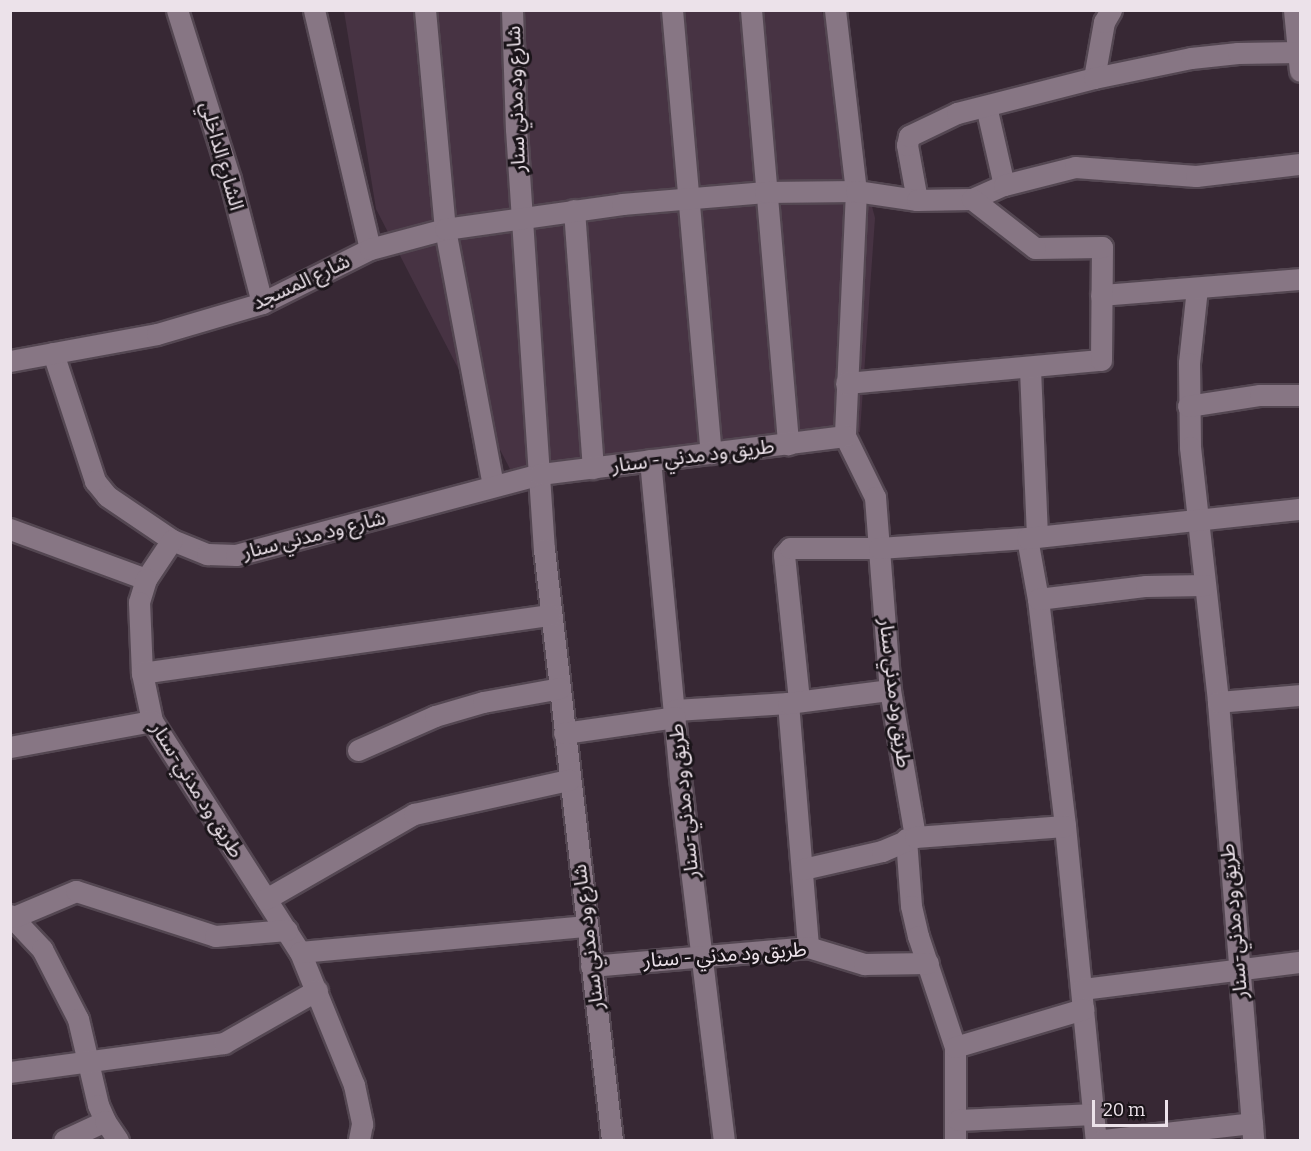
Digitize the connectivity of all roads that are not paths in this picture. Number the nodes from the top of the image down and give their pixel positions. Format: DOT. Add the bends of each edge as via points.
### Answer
graph roads {
  1 [pos="177,10"];
  2 [pos="314,10"];
  3 [pos="425,10"];
  4 [pos="512,10"];
  5 [pos="672,10"];
  6 [pos="751,10"];
  7 [pos="835,10"];
  8 [pos="1111,10"];
  9 [pos="1294,10"];
  10 [pos="1299,62"];
  11 [pos="1094,78"];
  12 [pos="986,106"];
  13 [pos="1300,164"];
  14 [pos="1004,185"];
  15 [pos="856,191"];
  16 [pos="765,192"];
  17 [pos="686,198"];
  18 [pos="972,199"];
  19 [pos="917,200"];
  20 [pos="574,210"];
  21 [pos="521,218"];
  22 [pos="446,229"];
  23 [pos="370,249"];
  24 [pos="1300,279"];
  25 [pos="1197,288"];
  26 [pos="1101,295"];
  27 [pos="262,303"];
  28 [pos="53,353"];
  29 [pos="10,361"];
  30 [pos="1030,369"];
  31 [pos="846,383"];
  32 [pos="1300,395"];
  33 [pos="1188,406"];
  34 [pos="845,436"];
  35 [pos="788,444"];
  36 [pos="711,453"];
  37 [pos="650,460"];
  38 [pos="593,468"];
  39 [pos="540,474"];
  40 [pos="493,486"];
  41 [pos="1300,508"];
  42 [pos="1198,522"];
  43 [pos="10,529"];
  44 [pos="1032,538"];
  45 [pos="172,540"];
  46 [pos="879,548"];
  47 [pos="146,579"];
  48 [pos="1204,585"];
  49 [pos="1038,599"];
  50 [pos="550,615"];
  51 [pos="142,673"];
  52 [pos="560,688"];
  53 [pos="890,690"];
  54 [pos="1300,695"];
  55 [pos="793,702"];
  56 [pos="1218,702"];
  57 [pos="675,714"];
  58 [pos="152,721"];
  59 [pos="564,733"];
  60 [pos="10,747"];
  61 [pos="358,750"];
  62 [pos="569,780"];
  63 [pos="1065,826"];
  64 [pos="910,838"];
  65 [pos="803,869"];
  66 [pos="266,899"];
  67 [pos="12,916"];
  68 [pos="587,926"];
  69 [pos="287,930"];
  70 [pos="808,946"];
  71 [pos="300,952"];
  72 [pos="699,955"];
  73 [pos="1300,962"];
  74 [pos="928,963"];
  75 [pos="591,966"];
  76 [pos="1239,970"];
  77 [pos="317,990"];
  78 [pos="1083,999"];
  79 [pos="955,1047"];
  80 [pos="91,1064"];
  81 [pos="10,1072"];
  82 [pos="1095,1114"];
  83 [pos="105,1121"];
  84 [pos="957,1130"];
  85 [pos="1252,1132"];
  86 [pos="64,1140"];
  87 [pos="118,1140"];
  88 [pos="359,1140"];
  89 [pos="612,1140"];
  90 [pos="724,1140"];
  91 [pos="1096,1140"];
  92 [pos="1103,1140"];
  1 -- 27 [label="street, الشارع الداخلي" via="230,179"];
  2 -- 23 [label="street"];
  3 -- 22 [label="street"];
  4 -- 21 [label="street, شارع ود مدني سنار"];
  5 -- 17 [label="street"];
  6 -- 16 [label="street"];
  7 -- 15 [label="street"];
  8 -- 11 [label="street" via="1104,22"];
  9 -- 10 [label="street"];
  10 -- 11 [label="street" via="1191,58"];
  11 -- 12 [label="street"];
  12 -- 14 [label="street"];
  12 -- 19 [label="street" via="957,113 909,136 907,145"];
  13 -- 14 [label="street" via="1196,176 1075,167"];
  14 -- 18 [label="street"];
  15 -- 16 [label="street, شارع المسجد"];
  15 -- 19 [label="street"];
  15 -- 31 [label="street" via="855,284"];
  16 -- 17 [label="street, شارع المسجد"];
  16 -- 35 [label="street"];
  17 -- 20 [label="street, شارع المسجد"];
  17 -- 36 [label="street"];
  18 -- 19 [label="street"];
  18 -- 26 [label="street" via="1035,248 1102,247"];
  20 -- 21 [label="street, شارع المسجد"];
  20 -- 38 [label="street"];
  21 -- 22 [label="street, شارع المسجد"];
  21 -- 39 [label="street, شارع ود مدني سنار"];
  22 -- 23 [label="street, شارع المسجد"];
  22 -- 40 [label="street"];
  23 -- 27 [label="street, شارع المسجد"];
  24 -- 25 [label="street"];
  25 -- 26 [label="street"];
  25 -- 33 [label="street, طريق ود مدني-سنار"];
  26 -- 30 [label="street" via="1101,360"];
  27 -- 28 [label="street, شارع المسجد" via="157,334"];
  28 -- 29 [label="street, شارع المسجد"];
  28 -- 45 [label="street, شارع ود مدني سنار" via="94,481 107,496"];
  30 -- 31 [label="street"];
  30 -- 44 [label="street"];
  31 -- 34 [label="street"];
  32 -- 33 [label="street" via="1260,395"];
  33 -- 42 [label="street, طريق ود مدني-سنار"];
  34 -- 35 [label="street, طريق ود مدني - سنار"];
  34 -- 46 [label="street" via="875,497"];
  35 -- 36 [label="street, طريق ود مدني - سنار"];
  36 -- 37 [label="street, طريق ود مدني - سنار"];
  37 -- 38 [label="street, طريق ود مدني - سنار"];
  37 -- 57 [label="street, طريق ود مدني-سنار"];
  38 -- 39 [label="street, طريق ود مدني - سنار"];
  39 -- 40 [label="street, شارع ود مدني سنار"];
  39 -- 50 [label="street, شارع ود مدني سنار"];
  40 -- 45 [label="street, شارع ود مدني سنار" via="236,555 207,554"];
  41 -- 42 [label="street"];
  42 -- 44 [label="street"];
  42 -- 48 [label="street, طريق ود مدني-سنار"];
  43 -- 47 [label="street"];
  44 -- 46 [label="street"];
  44 -- 49 [label="street"];
  45 -- 47 [label="street, طريق ود مدني-سنار"];
  46 -- 53 [label="street, طريق ود مدني سنار"];
  46 -- 55 [label="street" via="786,550"];
  47 -- 51 [label="street, طريق ود مدني-سنار" via="139,602"];
  48 -- 49 [label="street" via="1146,586"];
  48 -- 56 [label="street, طريق ود مدني-سنار"];
  49 -- 63 [label="street"];
  50 -- 51 [label="street"];
  50 -- 52 [label="street, شارع ود مدني سنار"];
  51 -- 58 [label="street, طريق ود مدني-سنار"];
  52 -- 59 [label="street, شارع ود مدني سنار"];
  52 -- 61 [label="street" via="444,713"];
  53 -- 55 [label="street"];
  53 -- 64 [label="street, طريق ود مدني سنار"];
  54 -- 56 [label="street"];
  55 -- 57 [label="street"];
  55 -- 65 [label="street"];
  56 -- 76 [label="street, طريق ود مدني-سنار"];
  57 -- 59 [label="street"];
  57 -- 72 [label="street, طريق ود مدني-سنار"];
  58 -- 60 [label="street"];
  58 -- 66 [label="street, طريق ود مدني-سنار"];
  59 -- 62 [label="street, شارع ود مدني سنار"];
  62 -- 66 [label="street" via="414,814"];
  62 -- 68 [label="street, شارع ود مدني سنار"];
  63 -- 64 [label="street"];
  63 -- 78 [label="street"];
  64 -- 65 [label="street" via="882,851"];
  64 -- 74 [label="street" via="911,906"];
  65 -- 70 [label="street"];
  66 -- 69 [label="street, طريق ود مدني-سنار"];
  67 -- 69 [label="street" via="76,891 215,936"];
  67 -- 80 [label="street" via="42,949 78,1019"];
  68 -- 71 [label="street"];
  68 -- 75 [label="street, شارع ود مدني سنار"];
  69 -- 71 [label="street, طريق ود مدني-سنار"];
  70 -- 72 [label="street, طريق ود مدني - سنار"];
  70 -- 74 [label="street, طريق ود مدني - سنار" via="864,964"];
  71 -- 77 [label="street, طريق ود مدني-سنار"];
  72 -- 75 [label="street, طريق ود مدني - سنار"];
  72 -- 90 [label="street, طريق ود مدني-سنار"];
  73 -- 76 [label="street"];
  74 -- 79 [label="street"];
  75 -- 89 [label="street, شارع ود مدني سنار"];
  76 -- 78 [label="street"];
  76 -- 85 [label="street, طريق ود مدني-سنار"];
  77 -- 80 [label="street" via="224,1043"];
  77 -- 88 [label="street, طريق ود مدني-سنار" via="354,1085 362,1124"];
  78 -- 79 [label="street"];
  78 -- 82 [label="street"];
  79 -- 84 [label="street"];
  80 -- 81 [label="street"];
  80 -- 83 [label="street"];
  82 -- 84 [label="street"];
  82 -- 91 [label="street"];
  83 -- 86 [label="street"];
  83 -- 87 [label="street"];
  85 -- 92 [label="street"];
}
